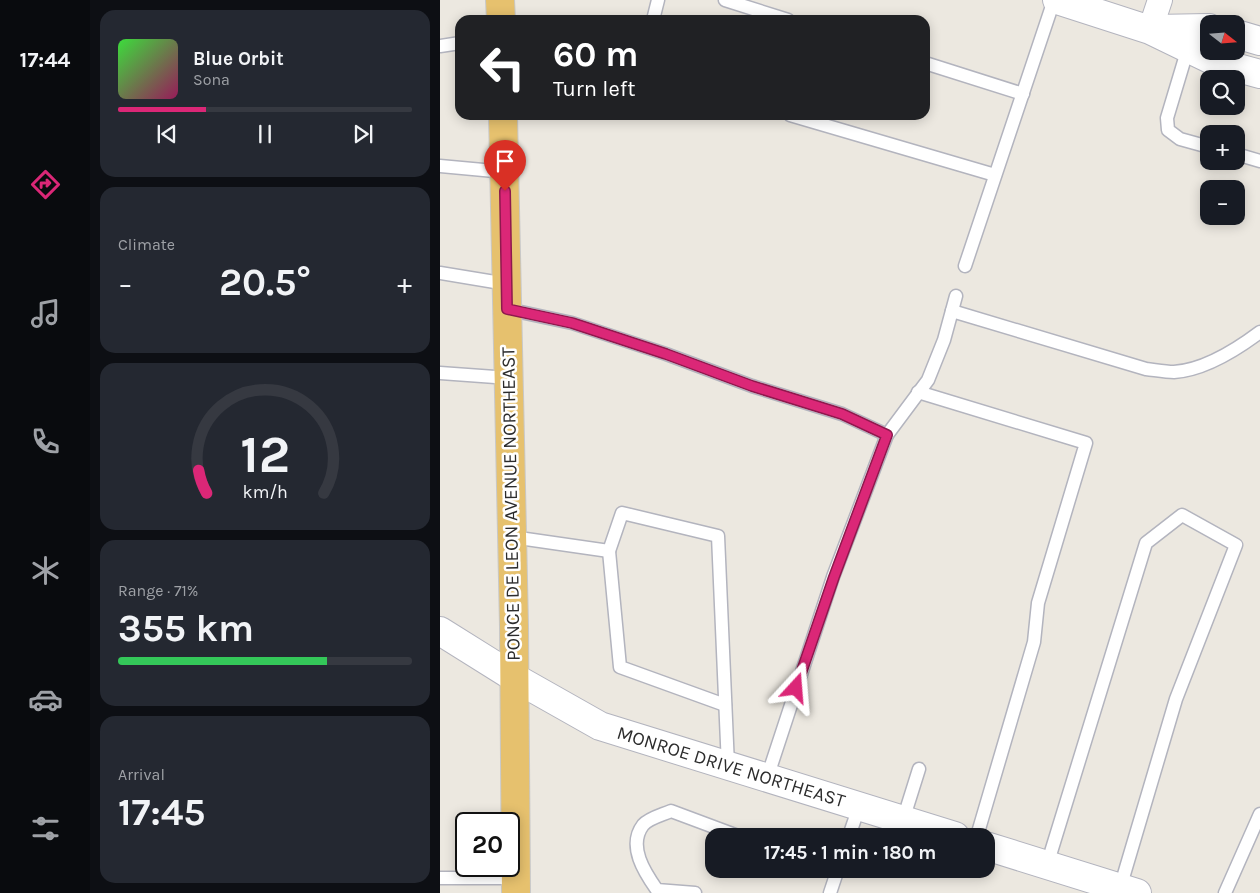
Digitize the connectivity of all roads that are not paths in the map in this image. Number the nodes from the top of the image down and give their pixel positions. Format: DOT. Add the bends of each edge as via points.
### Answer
graph roads {
  1 [pos="500,0"];
  2 [pos="658,0"];
  3 [pos="725,0"];
  4 [pos="1055,0"];
  5 [pos="1160,0"];
  6 [pos="501,15"];
  7 [pos="654,15"];
  8 [pos="772,15"];
  9 [pos="1200,28"];
  10 [pos="1150,30"];
  11 [pos="1245,37"];
  12 [pos="1260,41"];
  13 [pos="455,44"];
  14 [pos="440,46"];
  15 [pos="1188,48"];
  16 [pos="930,65"];
  17 [pos="1260,74"];
  18 [pos="1023,94"];
  19 [pos="503,120"];
  20 [pos="807,120"];
  21 [pos="1200,145"];
  22 [pos="1245,157"];
  23 [pos="1260,161"];
  24 [pos="440,166"];
  25 [pos="505,172"];
  26 [pos="995,175"];
  27 [pos="965,266"];
  28 [pos="440,273"];
  29 [pos="507,296"];
  30 [pos="956,296"];
  31 [pos="952,311"];
  32 [pos="1260,332"];
  33 [pos="440,373"];
  34 [pos="509,378"];
  35 [pos="918,392"];
  36 [pos="887,435"];
  37 [pos="512,537"];
  38 [pos="609,551"];
  39 [pos="440,631"];
  40 [pos="515,678"];
  41 [pos="725,705"];
  42 [pos="728,766"];
  43 [pos="919,769"];
  44 [pos="767,778"];
  45 [pos="859,807"];
  46 [pos="1260,814"];
  47 [pos="903,820"];
  48 [pos="716,828"];
  49 [pos="852,828"];
  50 [pos="929,828"];
  51 [pos="979,828"];
  52 [pos="995,849"];
  53 [pos="1046,865"];
  54 [pos="440,878"];
  55 [pos="832,878"];
  56 [pos="1082,885"];
  57 [pos="516,886"];
  58 [pos="1129,890"];
  59 [pos="695,893"];
  60 [pos="830,893"];
  61 [pos="1225,893"];
  1 -- 6 [label="highway"];
  2 -- 7 [label="lane"];
  3 -- 8 [label="lane"];
  4 -- 10 [label="main road"];
  4 -- 18 [label="lane"];
  5 -- 10 [label="street"];
  9 -- 10 [label="main road"];
  10 -- 15 [label="main road"];
  11 -- 12 [label="main road"];
  13 -- 14 [label="lane"];
  15 -- 17 [label="main road" via="1216,62"];
  15 -- 21 [label="lane" via="1167,118 1168,130 1180,139"];
  16 -- 18 [label="lane"];
  18 -- 26 [label="lane"];
  19 -- 25 [label="highway, PONCE DE LEON AVENUE NORTHEAST"];
  20 -- 26 [label="lane"];
  22 -- 23 [label="lane"];
  24 -- 25 [label="lane"];
  25 -- 29 [label="highway, PONCE DE LEON AVENUE NORTHEAST"];
  26 -- 27 [label="lane"];
  28 -- 29 [label="lane"];
  29 -- 34 [label="highway, PONCE DE LEON AVENUE NORTHEAST"];
  29 -- 36 [label="lane" via="572,323 842,414"];
  30 -- 31 [label="lane"];
  31 -- 32 [label="lane" via="1146,369 1175,372 1214,360"];
  31 -- 35 [label="lane" via="928,380"];
  33 -- 34 [label="lane"];
  34 -- 37 [label="highway, PONCE DE LEON AVENUE NORTHEAST"];
  35 -- 36 [label="lane"];
  35 -- 51 [label="lane" via="1086,443 1038,603 1034,642"];
  36 -- 44 [label="lane" via="834,577"];
  37 -- 38 [label="lane"];
  37 -- 40 [label="highway, PONCE DE LEON AVENUE NORTHEAST"];
  38 -- 41 [label="lane" via="620,667"];
  38 -- 41 [label="lane" via="622,513 718,536"];
  39 -- 40 [label="main road, MONROE DRIVE NORTHEAST"];
  40 -- 42 [label="main road, MONROE DRIVE NORTHEAST" via="600,726"];
  40 -- 57 [label="highway, PONCE DE LEON AVENUE NORTHEAST"];
  41 -- 42 [label="lane"];
  42 -- 44 [label="main road, MONROE DRIVE NORTHEAST"];
  43 -- 47 [label="lane"];
  44 -- 45 [label="main road, MONROE DRIVE NORTHEAST"];
  45 -- 47 [label="main road, MONROE DRIVE NORTHEAST"];
  45 -- 49 [label="lane"];
  46 -- 61 [label="lane"];
  47 -- 50 [label="main road, MONROE DRIVE NORTHEAST"];
  48 -- 59 [label="lane" via="671,812 643,825 637,849 646,874 657,890"];
  52 -- 53 [label="main road"];
  53 -- 56 [label="main road"];
  53 -- 58 [label="lane" via="1146,543 1182,516 1236,545 1176,699"];
  54 -- 57 [label="lane"];
  55 -- 60 [label="lane"];
  56 -- 58 [label="main road"];
}
